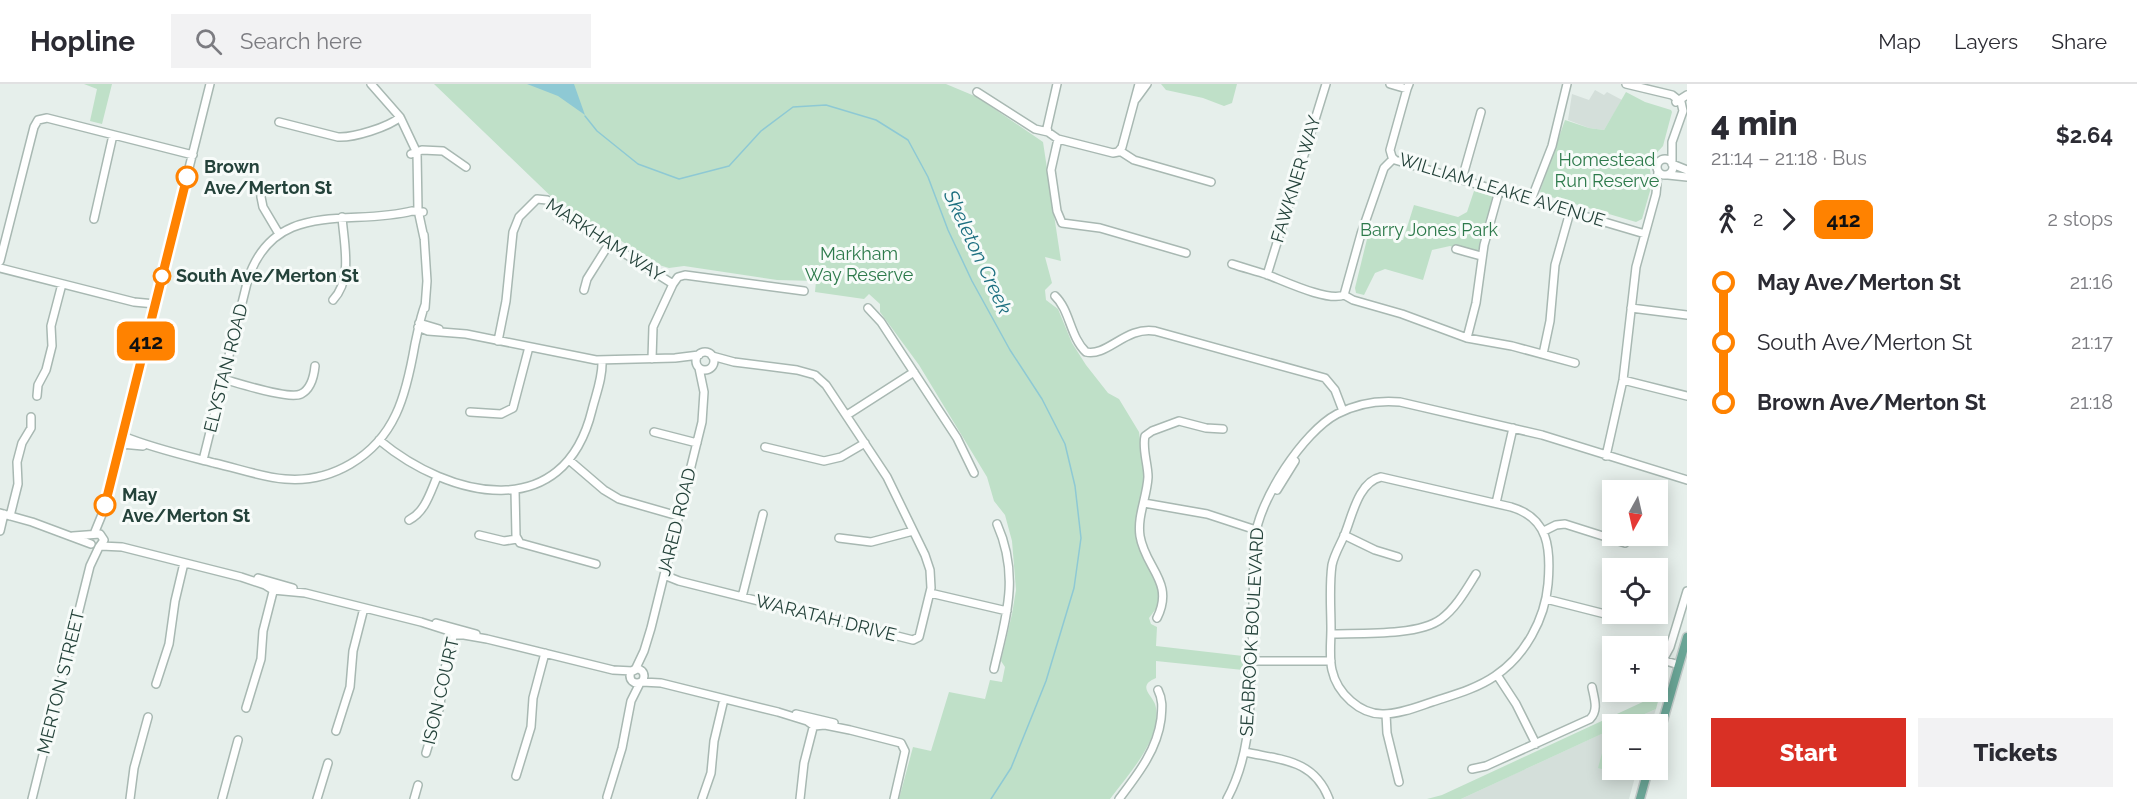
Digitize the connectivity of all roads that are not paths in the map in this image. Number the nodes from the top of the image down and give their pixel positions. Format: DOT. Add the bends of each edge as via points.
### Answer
graph roads {
  1 [pos="210,84"];
  2 [pos="371,84"];
  3 [pos="1057,84"];
  4 [pos="1139,84"];
  5 [pos="1147,84"];
  6 [pos="1326,84"];
  7 [pos="1390,84"];
  8 [pos="1568,84"];
  9 [pos="1626,84"];
  10 [pos="1408,86"];
  11 [pos="977,92"];
  12 [pos="1687,95"];
  13 [pos="1136,99"];
  14 [pos="1678,101"];
  15 [pos="1481,112"];
  16 [pos="398,119"];
  17 [pos="279,123"];
  18 [pos="1048,132"];
  19 [pos="113,135"];
  20 [pos="1058,139"];
  21 [pos="1672,142"];
  22 [pos="1120,151"];
  23 [pos="415,153"];
  24 [pos="193,155"];
  25 [pos="1393,159"];
  26 [pos="1661,160"];
  27 [pos="1672,163"];
  28 [pos="466,167"];
  29 [pos="1687,170"];
  30 [pos="1664,174"];
  31 [pos="1687,177"];
  32 [pos="1461,179"];
  33 [pos="1211,182"];
  34 [pos="1499,191"];
  35 [pos="261,197"];
  36 [pos="1532,200"];
  37 [pos="420,212"];
  38 [pos="1570,212"];
  39 [pos="342,217"];
  40 [pos="94,219"];
  41 [pos="279,234"];
  42 [pos="1645,234"];
  43 [pos="609,244"];
  44 [pos="1456,249"];
  45 [pos="1186,253"];
  46 [pos="1481,256"];
  47 [pos="0,261"];
  48 [pos="1232,264"];
  49 [pos="0,268"];
  50 [pos="1267,275"];
  51 [pos="62,284"];
  52 [pos="673,284"];
  53 [pos="584,290"];
  54 [pos="804,291"];
  55 [pos="1344,294"];
  56 [pos="1055,296"];
  57 [pos="333,300"];
  58 [pos="155,308"];
  59 [pos="868,308"];
  60 [pos="1631,308"];
  61 [pos="1687,315"];
  62 [pos="421,326"];
  63 [pos="1467,338"];
  64 [pos="498,341"];
  65 [pos="529,347"];
  66 [pos="1543,354"];
  67 [pos="699,355"];
  68 [pos="712,356"];
  69 [pos="675,358"];
  70 [pos="652,359"];
  71 [pos="602,360"];
  72 [pos="734,362"];
  73 [pos="1575,363"];
  74 [pos="315,366"];
  75 [pos="699,367"];
  76 [pos="712,367"];
  77 [pos="914,372"];
  78 [pos="223,379"];
  79 [pos="1623,380"];
  80 [pos="704,392"];
  81 [pos="37,396"];
  82 [pos="1687,396"];
  83 [pos="1343,411"];
  84 [pos="470,412"];
  85 [pos="847,415"];
  86 [pos="31,417"];
  87 [pos="1513,428"];
  88 [pos="1223,429"];
  89 [pos="654,432"];
  90 [pos="123,436"];
  91 [pos="379,440"];
  92 [pos="697,443"];
  93 [pos="865,443"];
  94 [pos="120,444"];
  95 [pos="151,447"];
  96 [pos="765,447"];
  97 [pos="1604,455"];
  98 [pos="202,460"];
  99 [pos="569,460"];
  100 [pos="974,473"];
  101 [pos="436,477"];
  102 [pos="1685,478"];
  103 [pos="515,490"];
  104 [pos="1144,503"];
  105 [pos="1496,503"];
  106 [pos="103,512"];
  107 [pos="5,514"];
  108 [pos="763,514"];
  109 [pos="678,516"];
  110 [pos="409,520"];
  111 [pos="998,524"];
  112 [pos="1256,530"];
  113 [pos="0,531"];
  114 [pos="914,531"];
  115 [pos="1544,531"];
  116 [pos="93,534"];
  117 [pos="479,535"];
  118 [pos="1344,535"];
  119 [pos="71,536"];
  120 [pos="1602,536"];
  121 [pos="103,537"];
  122 [pos="517,538"];
  123 [pos="839,538"];
  124 [pos="96,546"];
  125 [pos="122,548"];
  126 [pos="1398,557"];
  127 [pos="184,563"];
  128 [pos="596,564"];
  129 [pos="1476,574"];
  130 [pos="663,577"];
  131 [pos="274,587"];
  132 [pos="1687,591"];
  133 [pos="930,593"];
  134 [pos="742,597"];
  135 [pos="1546,599"];
  136 [pos="364,608"];
  137 [pos="1008,611"];
  138 [pos="1602,613"];
  139 [pos="1157,618"];
  140 [pos="454,632"];
  141 [pos="1331,634"];
  142 [pos="1687,637"];
  143 [pos="644,651"];
  144 [pos="545,653"];
  145 [pos="1252,661"];
  146 [pos="1331,661"];
  147 [pos="1679,665"];
  148 [pos="994,669"];
  149 [pos="632,675"];
  150 [pos="1497,675"];
  151 [pos="642,678"];
  152 [pos="156,684"];
  153 [pos="1592,687"];
  154 [pos="1158,690"];
  155 [pos="724,699"];
  156 [pos="631,701"];
  157 [pos="246,708"];
  158 [pos="1386,714"];
  159 [pos="1665,714"];
  160 [pos="148,717"];
  161 [pos="814,723"];
  162 [pos="336,731"];
  163 [pos="238,740"];
  164 [pos="1536,744"];
  165 [pos="1245,752"];
  166 [pos="426,753"];
  167 [pos="328,763"];
  168 [pos="1472,769"];
  169 [pos="516,776"];
  170 [pos="1645,780"];
  171 [pos="1399,782"];
  172 [pos="418,785"];
  173 [pos="607,796"];
  174 [pos="32,799"];
  175 [pos="130,799"];
  176 [pos="222,799"];
  177 [pos="317,799"];
  178 [pos="414,799"];
  179 [pos="702,799"];
  180 [pos="800,799"];
  181 [pos="894,799"];
  182 [pos="1119,799"];
  183 [pos="1227,799"];
  184 [pos="1329,799"];
  185 [pos="1640,799"];
  1 -- 24 [label="street"];
  2 -- 16 [label="street"];
  3 -- 18 [label="street"];
  4 -- 13 [label="street"];
  5 -- 13 [label="street"];
  6 -- 50 [label="street, FAWKNER WAY"];
  7 -- 10 [label="street"];
  8 -- 36 [label="street" via="1552,146"];
  9 -- 14 [label="street"];
  10 -- 25 [label="street, WILLIAM LEAKE AVENUE" via="1391,147"];
  11 -- 18 [label="street" via="1035,129"];
  12 -- 14 [label="street"];
  13 -- 22 [label="street"];
  14 -- 21 [label="street" via="1680,117"];
  15 -- 32 [label="street"];
  16 -- 17 [label="street" via="354,137"];
  16 -- 23 [label="street"];
  18 -- 20 [label="street"];
  19 -- 24 [label="street"];
  19 -- 40 [label="street"];
  19 -- 47 [label="street" via="47,118 37,121"];
  20 -- 22 [label="street" via="1110,153"];
  20 -- 45 [label="street" via="1051,170 1062,223 1101,228"];
  21 -- 26 [label="street"];
  21 -- 27 [label="street"];
  22 -- 33 [label="street" via="1134,159"];
  23 -- 28 [label="street" via="446,151"];
  23 -- 37 [label="street"];
  24 -- 58 [label="street"];
  25 -- 32 [label="street, WILLIAM LEAKE AVENUE"];
  25 -- 55 [label="street" via="1382,173 1366,217"];
  26 -- 27 [label="street"];
  26 -- 30 [label="street" via="1656,166"];
  27 -- 29 [label="street"];
  27 -- 30 [label="street" via="1672,170"];
  30 -- 31 [label="street"];
  30 -- 42 [label="street"];
  32 -- 34 [label="street, WILLIAM LEAKE AVENUE"];
  34 -- 36 [label="street, WILLIAM LEAKE AVENUE"];
  34 -- 46 [label="street"];
  35 -- 41 [label="street"];
  36 -- 38 [label="street, WILLIAM LEAKE AVENUE"];
  37 -- 39 [label="street, ELYSTAN ROAD"];
  37 -- 62 [label="street" via="427,280"];
  38 -- 42 [label="street, WILLIAM LEAKE AVENUE"];
  38 -- 66 [label="street" via="1556,265"];
  39 -- 41 [label="street, ELYSTAN ROAD" via="309,221"];
  39 -- 57 [label="street" via="345,279"];
  41 -- 78 [label="street, ELYSTAN ROAD" via="251,271"];
  42 -- 60 [label="street"];
  43 -- 52 [label="street, MARKHAM WAY"];
  43 -- 53 [label="street"];
  43 -- 64 [label="street, MARKHAM WAY" via="547,200 539,198 533,202 519,217 513,232"];
  44 -- 46 [label="street"];
  46 -- 63 [label="street"];
  48 -- 50 [label="street"];
  49 -- 51 [label="street"];
  50 -- 55 [label="street" via="1315,292 1339,297"];
  51 -- 58 [label="street"];
  51 -- 81 [label="street" via="52,323 52,346"];
  52 -- 54 [label="street" via="683,275"];
  52 -- 70 [label="street, MARKHAM WAY" via="653,327"];
  55 -- 63 [label="street"];
  56 -- 83 [label="street" via="1083,349 1090,353 1136,332 1155,332 1325,378 1335,390"];
  58 -- 90 [label="street"];
  59 -- 77 [label="street"];
  60 -- 61 [label="street"];
  60 -- 79 [label="street"];
  62 -- 64 [label="street"];
  62 -- 91 [label="street" via="401,402"];
  63 -- 66 [label="street"];
  64 -- 65 [label="street"];
  65 -- 71 [label="street"];
  65 -- 84 [label="street" via="513,408 501,414"];
  66 -- 73 [label="street"];
  67 -- 68 [label="street" via="706,352"];
  67 -- 69 [label="street"];
  67 -- 75 [label="street"];
  68 -- 72 [label="street, WARATAH DRIVE"];
  68 -- 76 [label="street"];
  69 -- 70 [label="street"];
  69 -- 75 [label="street"];
  70 -- 71 [label="street"];
  71 -- 99 [label="street" via="588,425"];
  72 -- 76 [label="street, WARATAH DRIVE"];
  72 -- 85 [label="street, WARATAH DRIVE" via="814,375"];
  74 -- 78 [label="street" via="307,390 294,396"];
  75 -- 76 [label="street"];
  75 -- 80 [label="street, JARED ROAD"];
  76 -- 80 [label="street, JARED ROAD"];
  77 -- 85 [label="street"];
  77 -- 100 [label="street" via="957,438"];
  78 -- 98 [label="street, ELYSTAN ROAD"];
  79 -- 82 [label="street"];
  79 -- 97 [label="street"];
  80 -- 92 [label="street, JARED ROAD"];
  83 -- 87 [label="street, SEABROOK BOULEVARD" via="1369,402 1395,402"];
  83 -- 112 [label="street, SEABROOK BOULEVARD" via="1323,423 1282,473 1259,516"];
  85 -- 93 [label="street, WARATAH DRIVE"];
  86 -- 107 [label="street" via="17,462 18,484"];
  87 -- 97 [label="street, SEABROOK BOULEVARD"];
  87 -- 105 [label="street"];
  88 -- 104 [label="street" via="1180,421 1145,436 1148,475"];
  89 -- 92 [label="street"];
  90 -- 94 [label="street"];
  90 -- 95 [label="street"];
  91 -- 98 [label="street" via="359,459 339,470 305,479 275,477"];
  91 -- 101 [label="street"];
  92 -- 109 [label="street, JARED ROAD"];
  93 -- 96 [label="street" via="841,457 824,461"];
  93 -- 114 [label="street, WARATAH DRIVE"];
  94 -- 95 [label="street"];
  94 -- 106 [label="street"];
  95 -- 98 [label="street"];
  97 -- 102 [label="street, SEABROOK BOULEVARD"];
  99 -- 103 [label="street" via="543,481"];
  99 -- 109 [label="street" via="619,499"];
  101 -- 103 [label="street" via="484,490"];
  101 -- 110 [label="street" via="423,508"];
  103 -- 122 [label="street"];
  104 -- 112 [label="street" via="1207,514"];
  104 -- 139 [label="street" via="1140,539 1163,593"];
  105 -- 115 [label="street" via="1528,514"];
  105 -- 118 [label="street" via="1378,477 1362,492"];
  106 -- 116 [label="street"];
  106 -- 121 [label="street"];
  107 -- 113 [label="street"];
  107 -- 119 [label="street"];
  108 -- 134 [label="street"];
  109 -- 130 [label="street, JARED ROAD"];
  111 -- 137 [label="street" via="1010,572"];
  112 -- 145 [label="street, SEABROOK BOULEVARD"];
  114 -- 123 [label="street" via="871,542"];
  114 -- 133 [label="street, WARATAH DRIVE" via="928,564"];
  115 -- 120 [label="street" via="1565,524"];
  115 -- 135 [label="street" via="1549,568"];
  116 -- 119 [label="street"];
  116 -- 121 [label="street"];
  116 -- 124 [label="street" via="90,540"];
  117 -- 122 [label="street" via="504,541"];
  118 -- 126 [label="street"];
  118 -- 141 [label="street" via="1332,566"];
  119 -- 124 [label="street"];
  121 -- 124 [label="street"];
  121 -- 125 [label="street"];
  122 -- 128 [label="street" via="526,546"];
  124 -- 125 [label="street"];
  124 -- 174 [label="street, MERTON STREET"];
  125 -- 127 [label="street"];
  127 -- 131 [label="street"];
  127 -- 152 [label="street" via="169,644"];
  129 -- 141 [label="street" via="1448,613 1426,627"];
  130 -- 134 [label="street, WARATAH DRIVE"];
  130 -- 143 [label="street, JARED ROAD"];
  131 -- 136 [label="street"];
  131 -- 157 [label="street" via="263,631 261,659"];
  132 -- 147 [label="street" via="1664,658"];
  133 -- 134 [label="street, WARATAH DRIVE" via="920,634 913,640"];
  133 -- 137 [label="street"];
  135 -- 138 [label="street"];
  135 -- 150 [label="street" via="1532,636"];
  136 -- 140 [label="street" via="445,624"];
  136 -- 162 [label="street" via="353,651 350,687"];
  137 -- 148 [label="street"];
  140 -- 144 [label="street" via="464,630"];
  140 -- 166 [label="street, ISON COURT" via="440,706"];
  141 -- 146 [label="street"];
  142 -- 147 [label="main road"];
  143 -- 149 [label="street, JARED ROAD"];
  143 -- 151 [label="street, JARED ROAD"];
  144 -- 149 [label="street"];
  144 -- 169 [label="street" via="533,698 531,727"];
  145 -- 146 [label="street"];
  145 -- 165 [label="street, SEABROOK BOULEVARD"];
  146 -- 158 [label="street" via="1336,681 1348,698 1367,711"];
  147 -- 159 [label="main road"];
  149 -- 151 [label="street"];
  149 -- 151 [label="street" via="636,683"];
  149 -- 156 [label="street"];
  150 -- 158 [label="street" via="1460,693"];
  150 -- 164 [label="street"];
  151 -- 155 [label="street"];
  151 -- 156 [label="street"];
  153 -- 164 [label="street" via="1596,707 1593,717"];
  154 -- 182 [label="street" via="1162,704 1159,734 1145,763"];
  155 -- 161 [label="street"];
  155 -- 179 [label="street" via="711,773"];
  156 -- 173 [label="street"];
  158 -- 171 [label="street" via="1386,733"];
  160 -- 175 [label="street"];
  161 -- 180 [label="street"];
  161 -- 181 [label="street" via="904,746"];
  163 -- 176 [label="street"];
  164 -- 168 [label="street"];
  165 -- 183 [label="street, SEABROOK BOULEVARD"];
  165 -- 184 [label="street" via="1302,766 1318,779"];
  167 -- 177 [label="street"];
  170 -- 185 [label="main road"];
  172 -- 178 [label="street"];
}
